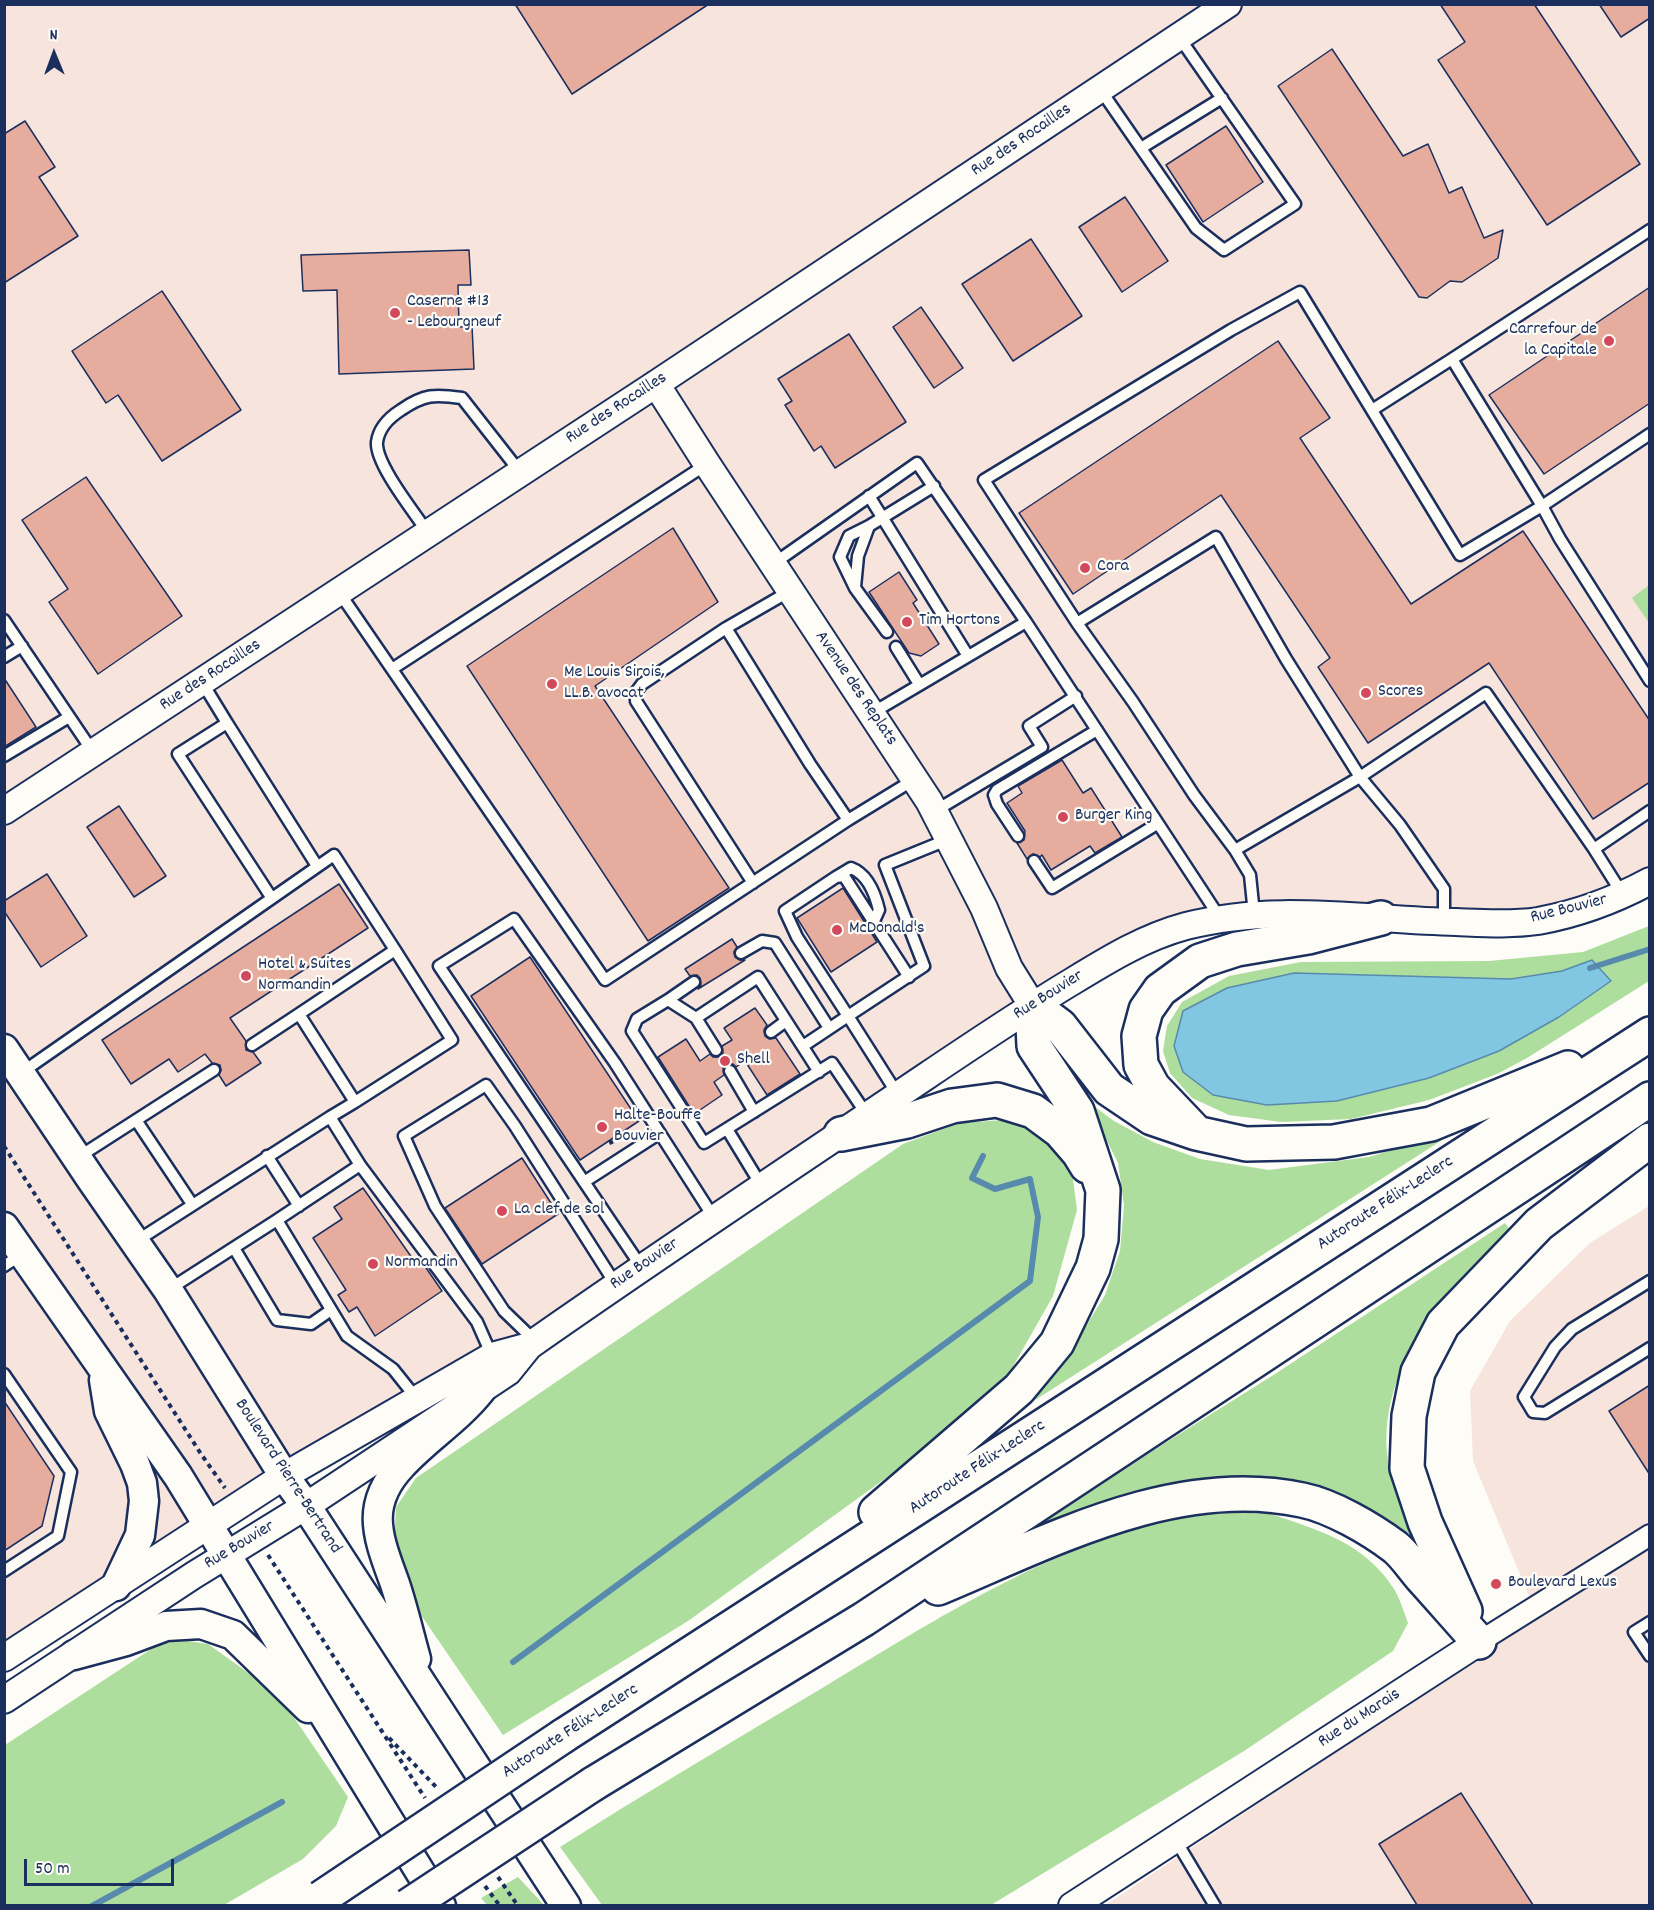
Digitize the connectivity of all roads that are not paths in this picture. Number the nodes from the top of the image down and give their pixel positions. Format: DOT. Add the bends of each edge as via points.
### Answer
graph roads {
  1 [pos="1228,4"];
  2 [pos="1179,37"];
  3 [pos="1100,89"];
  4 [pos="1222,98"];
  5 [pos="1141,148"];
  6 [pos="1650,230"];
  7 [pos="1452,359"];
  8 [pos="656,384"];
  9 [pos="1372,410"];
  10 [pos="1650,434"];
  11 [pos="707,464"];
  12 [pos="520,472"];
  13 [pos="934,486"];
  14 [pos="869,496"];
  15 [pos="1542,506"];
  16 [pos="883,517"];
  17 [pos="869,526"];
  18 [pos="428,533"];
  19 [pos="773,564"];
  20 [pos="855,588"];
  21 [pos="338,591"];
  22 [pos="790,591"];
  23 [pos="4,620"];
  24 [pos="1026,622"];
  25 [pos="1077,623"];
  26 [pos="726,628"];
  27 [pos="887,632"];
  28 [pos="22,646"];
  29 [pos="896,647"];
  30 [pos="968,656"];
  31 [pos="4,657"];
  32 [pos="392,669"];
  33 [pos="1650,681"];
  34 [pos="202,682"];
  35 [pos="920,684"];
  36 [pos="1076,696"];
  37 [pos="871,713"];
  38 [pos="69,717"];
  39 [pos="227,723"];
  40 [pos="1097,729"];
  41 [pos="93,753"];
  42 [pos="4,756"];
  43 [pos="1360,777"];
  44 [pos="915,779"];
  45 [pos="6,806"];
  46 [pos="935,811"];
  47 [pos="1650,811"];
  48 [pos="848,820"];
  49 [pos="1157,824"];
  50 [pos="1018,836"];
  51 [pos="949,839"];
  52 [pos="1594,849"];
  53 [pos="1235,850"];
  54 [pos="1034,861"];
  55 [pos="317,866"];
  56 [pos="836,877"];
  57 [pos="1650,880"];
  58 [pos="753,883"];
  59 [pos="1623,895"];
  60 [pos="271,897"];
  61 [pos="1254,914"];
  62 [pos="1220,918"];
  63 [pos="1381,918"];
  64 [pos="874,921"];
  65 [pos="1444,922"];
  66 [pos="396,950"];
  67 [pos="741,953"];
  68 [pos="909,977"];
  69 [pos="694,982"];
  70 [pos="668,1000"];
  71 [pos="1032,1005"];
  72 [pos="299,1014"];
  73 [pos="848,1016"];
  74 [pos="696,1018"];
  75 [pos="786,1021"];
  76 [pos="830,1028"];
  77 [pos="771,1032"];
  78 [pos="1646,1036"];
  79 [pos="252,1046"];
  80 [pos="802,1046"];
  81 [pos="4,1050"];
  82 [pos="716,1050"];
  83 [pos="214,1070"];
  84 [pos="730,1071"];
  85 [pos="819,1071"];
  86 [pos="20,1073"];
  87 [pos="898,1095"];
  88 [pos="1650,1099"];
  89 [pos="355,1102"];
  90 [pos="754,1112"];
  91 [pos="868,1116"];
  92 [pos="330,1117"];
  93 [pos="136,1120"];
  94 [pos="727,1129"];
  95 [pos="660,1133"];
  96 [pos="1196,1133"];
  97 [pos="841,1134"];
  98 [pos="1650,1140"];
  99 [pos="267,1156"];
  100 [pos="76,1158"];
  101 [pos="360,1166"];
  102 [pos="584,1182"];
  103 [pos="761,1185"];
  104 [pos="1102,1190"];
  105 [pos="192,1204"];
  106 [pos="299,1206"];
  107 [pos="714,1218"];
  108 [pos="277,1220"];
  109 [pos="4,1227"];
  110 [pos="134,1242"];
  111 [pos="234,1248"];
  112 [pos="14,1260"];
  113 [pos="642,1268"];
  114 [pos="1650,1281"];
  115 [pos="616,1285"];
  116 [pos="168,1290"];
  117 [pos="331,1310"];
  118 [pos="532,1344"];
  119 [pos="1650,1348"];
  120 [pos="492,1356"];
  121 [pos="102,1369"];
  122 [pos="4,1374"];
  123 [pos="481,1390"];
  124 [pos="417,1399"];
  125 [pos="284,1476"];
  126 [pos="306,1506"];
  127 [pos="209,1525"];
  128 [pos="1650,1534"];
  129 [pos="225,1555"];
  130 [pos="4,1571"];
  131 [pos="116,1586"];
  132 [pos="754,1612"];
  133 [pos="864,1619"];
  134 [pos="1650,1622"];
  135 [pos="1479,1642"];
  136 [pos="74,1655"];
  137 [pos="1650,1656"];
  138 [pos="4,1658"];
  139 [pos="424,1687"];
  140 [pos="4,1700"];
  141 [pos="337,1737"];
  142 [pos="1175,1839"];
  143 [pos="315,1902"];
  144 [pos="1210,1904"];
  145 [pos="408,1905"];
  146 [pos="441,1905"];
  147 [pos="566,1905"];
  148 [pos="1072,1905"];
  1 -- 2 [label="street, Rue des Rocailles"];
  2 -- 3 [label="street, Rue des Rocailles"];
  2 -- 4 [label="lane"];
  3 -- 5 [label="lane"];
  3 -- 8 [label="street, Rue des Rocailles"];
  4 -- 5 [label="lane"];
  4 -- 5 [label="lane" via="1295,204 1224,250 1196,228"];
  6 -- 7 [label="lane"];
  7 -- 9 [label="lane"];
  7 -- 15 [label="lane"];
  8 -- 11 [label="street, Avenue des Replats"];
  8 -- 12 [label="street, Rue des Rocailles"];
  9 -- 15 [label="lane" via="1460,555"];
  9 -- 25 [label="lane" via="1300,292 984,480"];
  10 -- 15 [label="lane"];
  11 -- 19 [label="street, Avenue des Replats"];
  11 -- 32 [label="lane"];
  12 -- 18 [label="street, Rue des Rocailles"];
  12 -- 18 [label="lane" via="462,398 437,394 416,400 384,423 377,442 381,464"];
  13 -- 14 [label="lane" via="917,463"];
  13 -- 16 [label="lane"];
  13 -- 24 [label="lane"];
  14 -- 16 [label="lane"];
  14 -- 19 [label="lane"];
  15 -- 33 [label="lane"];
  16 -- 17 [label="lane"];
  16 -- 30 [label="lane"];
  17 -- 20 [label="lane" via="858,556"];
  17 -- 20 [label="lane" via="849,536 840,557"];
  18 -- 21 [label="street, Rue des Rocailles"];
  19 -- 22 [label="street, Avenue des Replats"];
  20 -- 27 [label="lane"];
  21 -- 32 [label="lane"];
  21 -- 34 [label="street, Rue des Rocailles"];
  22 -- 26 [label="lane"];
  22 -- 37 [label="street, Avenue des Replats"];
  23 -- 28 [label="lane"];
  24 -- 30 [label="lane"];
  24 -- 36 [label="lane"];
  25 -- 43 [label="lane" via="1216,537"];
  25 -- 53 [label="lane"];
  26 -- 48 [label="lane"];
  26 -- 58 [label="lane" via="642,684 636,700"];
  28 -- 31 [label="lane"];
  28 -- 38 [label="lane"];
  29 -- 35 [label="lane"];
  30 -- 35 [label="lane"];
  32 -- 58 [label="lane" via="604,980"];
  34 -- 39 [label="lane"];
  34 -- 41 [label="street, Rue des Rocailles"];
  35 -- 37 [label="lane"];
  36 -- 40 [label="lane"];
  36 -- 46 [label="lane" via="1029,726 1041,747"];
  37 -- 44 [label="street, Avenue des Replats"];
  38 -- 41 [label="lane"];
  38 -- 42 [label="lane"];
  39 -- 55 [label="lane"];
  39 -- 60 [label="lane" via="178,754"];
  40 -- 49 [label="lane"];
  40 -- 50 [label="lane" via="997,790 997,804"];
  41 -- 45 [label="street, Rue des Rocailles"];
  43 -- 52 [label="lane" via="1486,693"];
  43 -- 53 [label="lane"];
  43 -- 65 [label="lane" via="1400,825 1444,889"];
  44 -- 46 [label="street, Avenue des Replats"];
  44 -- 48 [label="lane"];
  46 -- 51 [label="street, Avenue des Replats"];
  47 -- 52 [label="lane"];
  48 -- 58 [label="lane"];
  49 -- 54 [label="lane" via="1052,888"];
  49 -- 62 [label="lane"];
  51 -- 68 [label="lane" via="885,865 924,966"];
  51 -- 71 [label="street, Avenue des Replats" via="1009,968"];
  52 -- 59 [label="lane"];
  53 -- 61 [label="lane" via="1250,875"];
  55 -- 60 [label="lane"];
  55 -- 66 [label="lane" via="334,855"];
  56 -- 64 [label="lane" via="844,876"];
  56 -- 64 [label="lane" via="851,868 860,871 875,894 879,910"];
  56 -- 73 [label="lane" via="785,910 797,937"];
  57 -- 59 [label="street, Rue Bouvier"];
  59 -- 65 [label="street, Rue Bouvier" via="1535,921"];
  60 -- 86 [label="lane"];
  61 -- 62 [label="street, Rue Bouvier"];
  61 -- 63 [label="street, Rue Bouvier"];
  62 -- 71 [label="street, Rue Bouvier" via="1183,927 1126,950"];
  63 -- 65 [label="street, Rue Bouvier"];
  63 -- 96 [label="highway" via="1308,937 1237,949 1200,961 1160,990 1146,1010 1139,1036 1142,1065 1153,1087"];
  64 -- 68 [label="lane"];
  66 -- 72 [label="lane"];
  66 -- 89 [label="lane" via="452,1040"];
  67 -- 76 [label="lane" via="762,941 775,943"];
  68 -- 73 [label="lane"];
  69 -- 70 [label="lane"];
  70 -- 74 [label="lane"];
  70 -- 94 [label="lane" via="637,1019 632,1031 704,1143"];
  71 -- 87 [label="street, Rue Bouvier"];
  71 -- 96 [label="highway" via="1060,1026 1109,1089 1152,1118"];
  71 -- 104 [label="highway" via="1034,1046 1077,1111"];
  72 -- 79 [label="lane"];
  72 -- 89 [label="lane"];
  73 -- 76 [label="lane"];
  73 -- 87 [label="lane"];
  74 -- 75 [label="lane" via="758,977"];
  74 -- 82 [label="lane"];
  75 -- 77 [label="lane"];
  75 -- 80 [label="lane"];
  76 -- 80 [label="lane"];
  78 -- 96 [label="highway" via="1431,1124 1334,1142 1246,1144"];
  78 -- 132 [label="highway, Autoroute Félix-Leclerc"];
  80 -- 85 [label="lane"];
  81 -- 86 [label="main road, Boulevard Pierre-Bertrand"];
  83 -- 93 [label="lane"];
  84 -- 90 [label="lane"];
  85 -- 90 [label="lane"];
  85 -- 91 [label="lane" via="832,1063"];
  86 -- 100 [label="main road, Boulevard Pierre-Bertrand"];
  87 -- 91 [label="street, Rue Bouvier"];
  88 -- 133 [label="highway"];
  89 -- 92 [label="lane"];
  90 -- 94 [label="lane"];
  91 -- 97 [label="street, Rue Bouvier"];
  92 -- 99 [label="lane"];
  92 -- 101 [label="lane"];
  93 -- 100 [label="lane"];
  93 -- 105 [label="lane"];
  94 -- 103 [label="lane"];
  95 -- 102 [label="lane"];
  95 -- 102 [label="lane" via="514,919 439,966"];
  95 -- 107 [label="lane"];
  97 -- 103 [label="street, Rue Bouvier"];
  97 -- 104 [label="highway" via="907,1121 952,1106 997,1100 1012,1103 1034,1111 1060,1131"];
  98 -- 135 [label="highway" via="1539,1224 1443,1324 1418,1372 1409,1416 1407,1468 1425,1522"];
  99 -- 105 [label="lane"];
  99 -- 106 [label="lane"];
  100 -- 110 [label="main road, Boulevard Pierre-Bertrand"];
  101 -- 106 [label="lane"];
  101 -- 120 [label="lane" via="477,1322"];
  102 -- 113 [label="lane"];
  103 -- 107 [label="street, Rue Bouvier"];
  104 -- 132 [label="highway" via="1101,1239 1093,1268 1057,1343 1019,1389"];
  105 -- 110 [label="lane"];
  106 -- 108 [label="lane"];
  107 -- 113 [label="street, Rue Bouvier"];
  108 -- 111 [label="lane"];
  108 -- 117 [label="lane"];
  109 -- 112 [label="main road"];
  110 -- 116 [label="main road, Boulevard Pierre-Bertrand"];
  111 -- 116 [label="lane"];
  111 -- 117 [label="lane" via="277,1320 311,1324"];
  112 -- 121 [label="main road"];
  113 -- 115 [label="street, Rue Bouvier"];
  114 -- 119 [label="lane" via="1572,1329 1524,1397 1533,1412 1545,1413"];
  115 -- 118 [label="street, Rue Bouvier"];
  115 -- 118 [label="lane" via="486,1085 404,1136 435,1206 504,1311"];
  116 -- 125 [label="main road, Boulevard Pierre-Bertrand"];
  117 -- 124 [label="lane" via="347,1336 393,1370"];
  118 -- 120 [label="street, Rue Bouvier"];
  118 -- 123 [label="street, Rue Bouvier" via="508,1372"];
  120 -- 124 [label="street, Rue Bouvier"];
  121 -- 127 [label="main road"];
  121 -- 131 [label="main road" via="109,1411 135,1464 144,1501 140,1535"];
  122 -- 130 [label="lane" via="70,1472 58,1536"];
  123 -- 126 [label="street, Rue Bouvier"];
  123 -- 139 [label="main road" via="402,1465 384,1492 378,1510 377,1530 383,1556 395,1584"];
  124 -- 125 [label="street, Rue Bouvier"];
  125 -- 126 [label="main road, Boulevard Pierre-Bertrand"];
  125 -- 127 [label="street, Rue Bouvier"];
  126 -- 129 [label="street, Rue Bouvier"];
  126 -- 139 [label="main road, Boulevard Pierre-Bertrand"];
  127 -- 129 [label="main road"];
  127 -- 131 [label="street, Rue Bouvier"];
  128 -- 135 [label="street, Rue du Marais"];
  129 -- 136 [label="street, Rue Bouvier"];
  129 -- 141 [label="main road"];
  131 -- 138 [label="street, Rue Bouvier"];
  132 -- 143 [label="highway, Autoroute Félix-Leclerc, bridge"];
  133 -- 135 [label="highway" via="1099,1520 1158,1504 1220,1495 1262,1495 1304,1500 1354,1520 1396,1548"];
  133 -- 145 [label="highway, bridge" via="593,1784"];
  134 -- 137 [label="lane" via="1634,1632"];
  135 -- 142 [label="street, Rue du Marais"];
  136 -- 140 [label="street, Rue Bouvier"];
  136 -- 141 [label="main road" via="166,1626 201,1624 232,1635"];
  139 -- 147 [label="main road, Boulevard Pierre-Bertrand"];
  141 -- 146 [label="main road"];
  142 -- 144 [label="lane"];
  142 -- 148 [label="street, Rue du Marais"];
}
